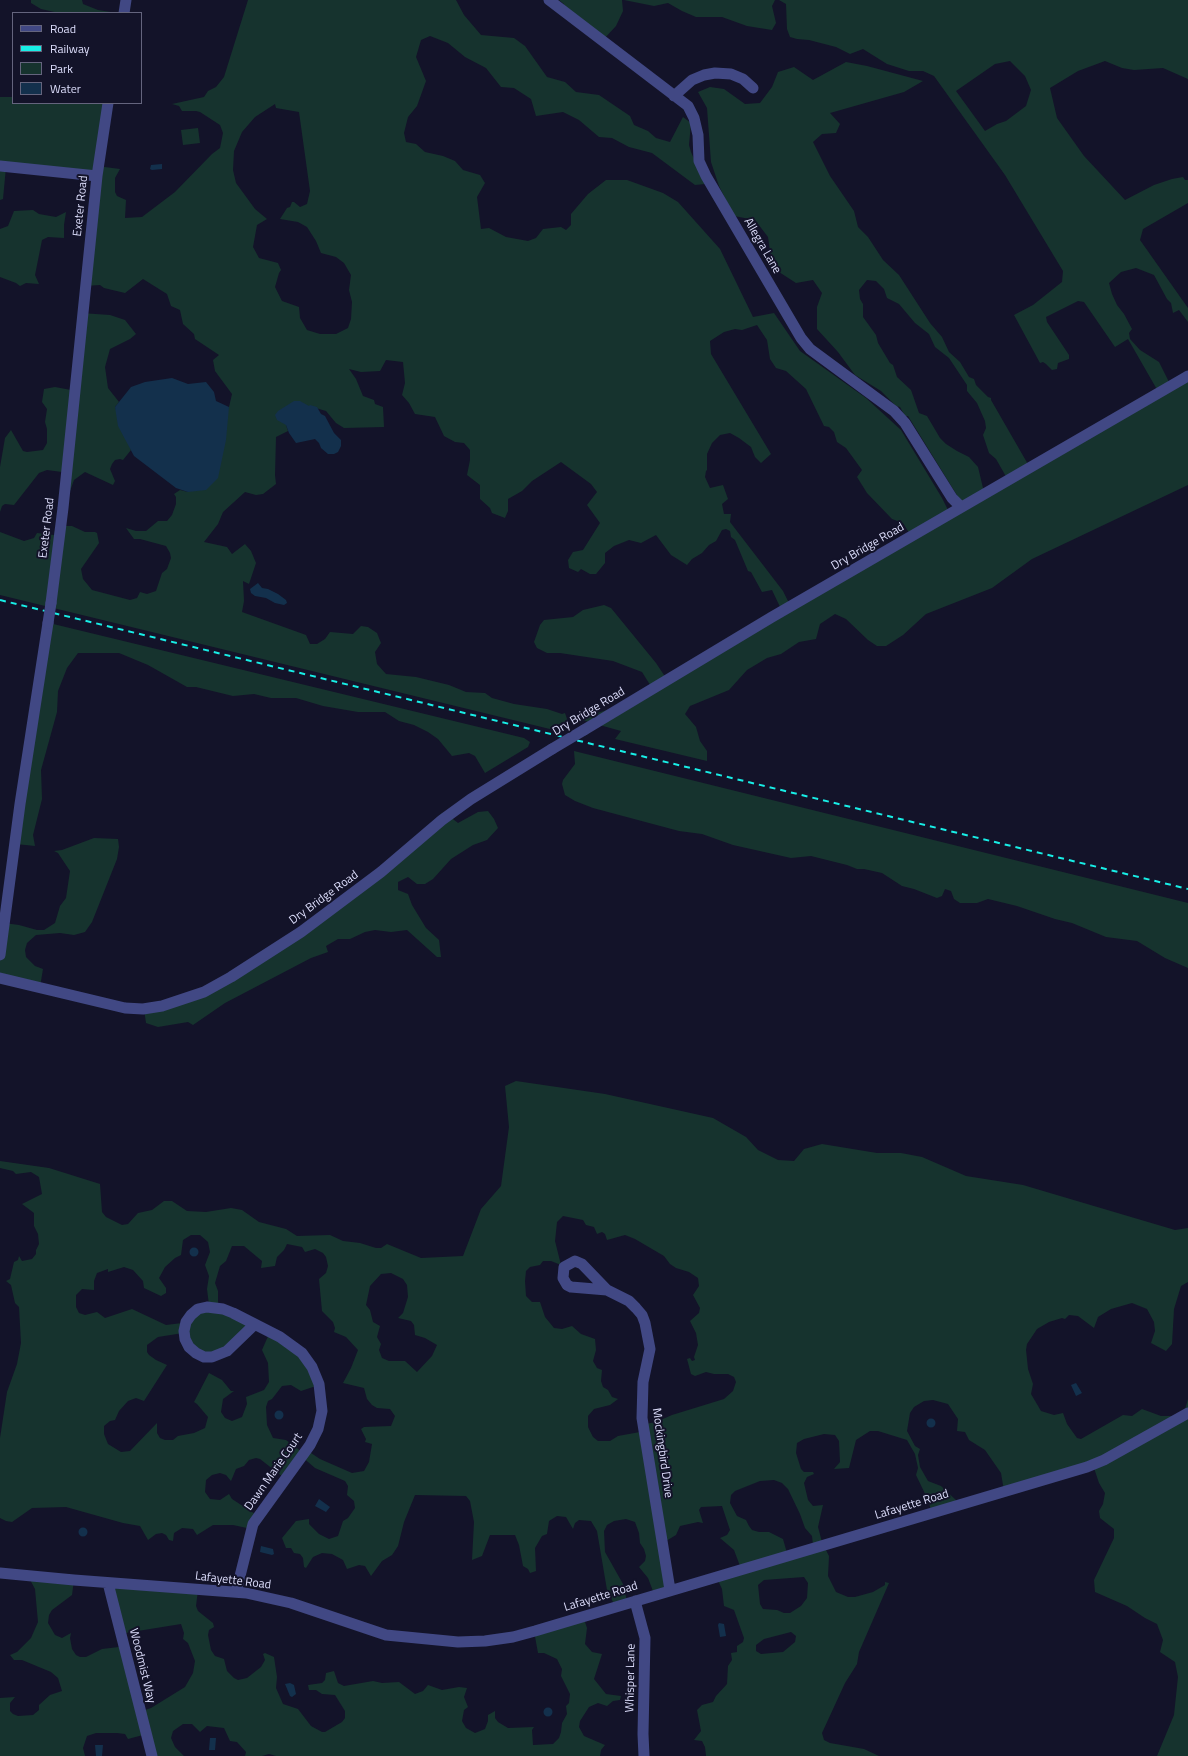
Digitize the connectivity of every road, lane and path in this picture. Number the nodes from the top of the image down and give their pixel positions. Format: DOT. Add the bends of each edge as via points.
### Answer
graph roads {
  1 [pos="126,0"];
  2 [pos="549,0"];
  3 [pos="124,12"];
  4 [pos="753,88"];
  5 [pos="674,96"];
  6 [pos="108,104"];
  7 [pos="0,166"];
  8 [pos="97,176"];
  9 [pos="1188,376"];
  10 [pos="961,507"];
  11 [pos="0,955"];
  12 [pos="0,978"];
  13 [pos="607,1290"];
  14 [pos="255,1324"];
  15 [pos="1188,1413"];
  16 [pos="0,1573"];
  17 [pos="108,1583"];
  18 [pos="670,1590"];
  19 [pos="236,1592"];
  20 [pos="635,1601"];
  21 [pos="152,1756"];
  22 [pos="644,1756"];
  1 -- 3 [label="street"];
  2 -- 5 [label="street, Allegra Lane"];
  4 -- 5 [label="street" via="743,79 731,74 715,73 692,80"];
  5 -- 10 [label="street, Allegra Lane" via="688,106 694,118 698,134 699,161 706,176 801,338 810,349 894,411 905,423 952,498"];
  6 -- 8 [label="street, Exeter Road"];
  7 -- 8 [label="street"];
  8 -- 11 [label="street, Exeter Road, bridge" via="51,602"];
  9 -- 10 [label="street, Dry Bridge Road"];
  10 -- 12 [label="street, Dry Bridge Road, bridge" via="772,617 471,799 381,872 300,932 204,992 162,1006 125,1008"];
  13 -- 18 [label="street, Mockingbird Drive" via="636,1308 648,1330 650,1349 643,1382 642,1418"];
  14 -- 14 [label="street, Dawn Marie Court" via="223,1309 207,1307 198,1310 186,1322 185,1339 196,1353 212,1357 227,1350"];
  14 -- 19 [label="street, Dawn Marie Court" via="288,1341 307,1360 319,1384 322,1411 318,1429 310,1445 253,1524"];
  15 -- 18 [label="street, Lafayette Road" via="1087,1467"];
  16 -- 17 [label="street, Lafayette Road"];
  17 -- 19 [label="street, Lafayette Road"];
  17 -- 21 [label="street, Woodmist Way"];
  18 -- 20 [label="street, Lafayette Road"];
  19 -- 20 [label="street, Lafayette Road" via="271,1598 386,1635 458,1642 485,1642 513,1637"];
  20 -- 22 [label="street, Whisper Lane" via="645,1638 642,1734"];
}
